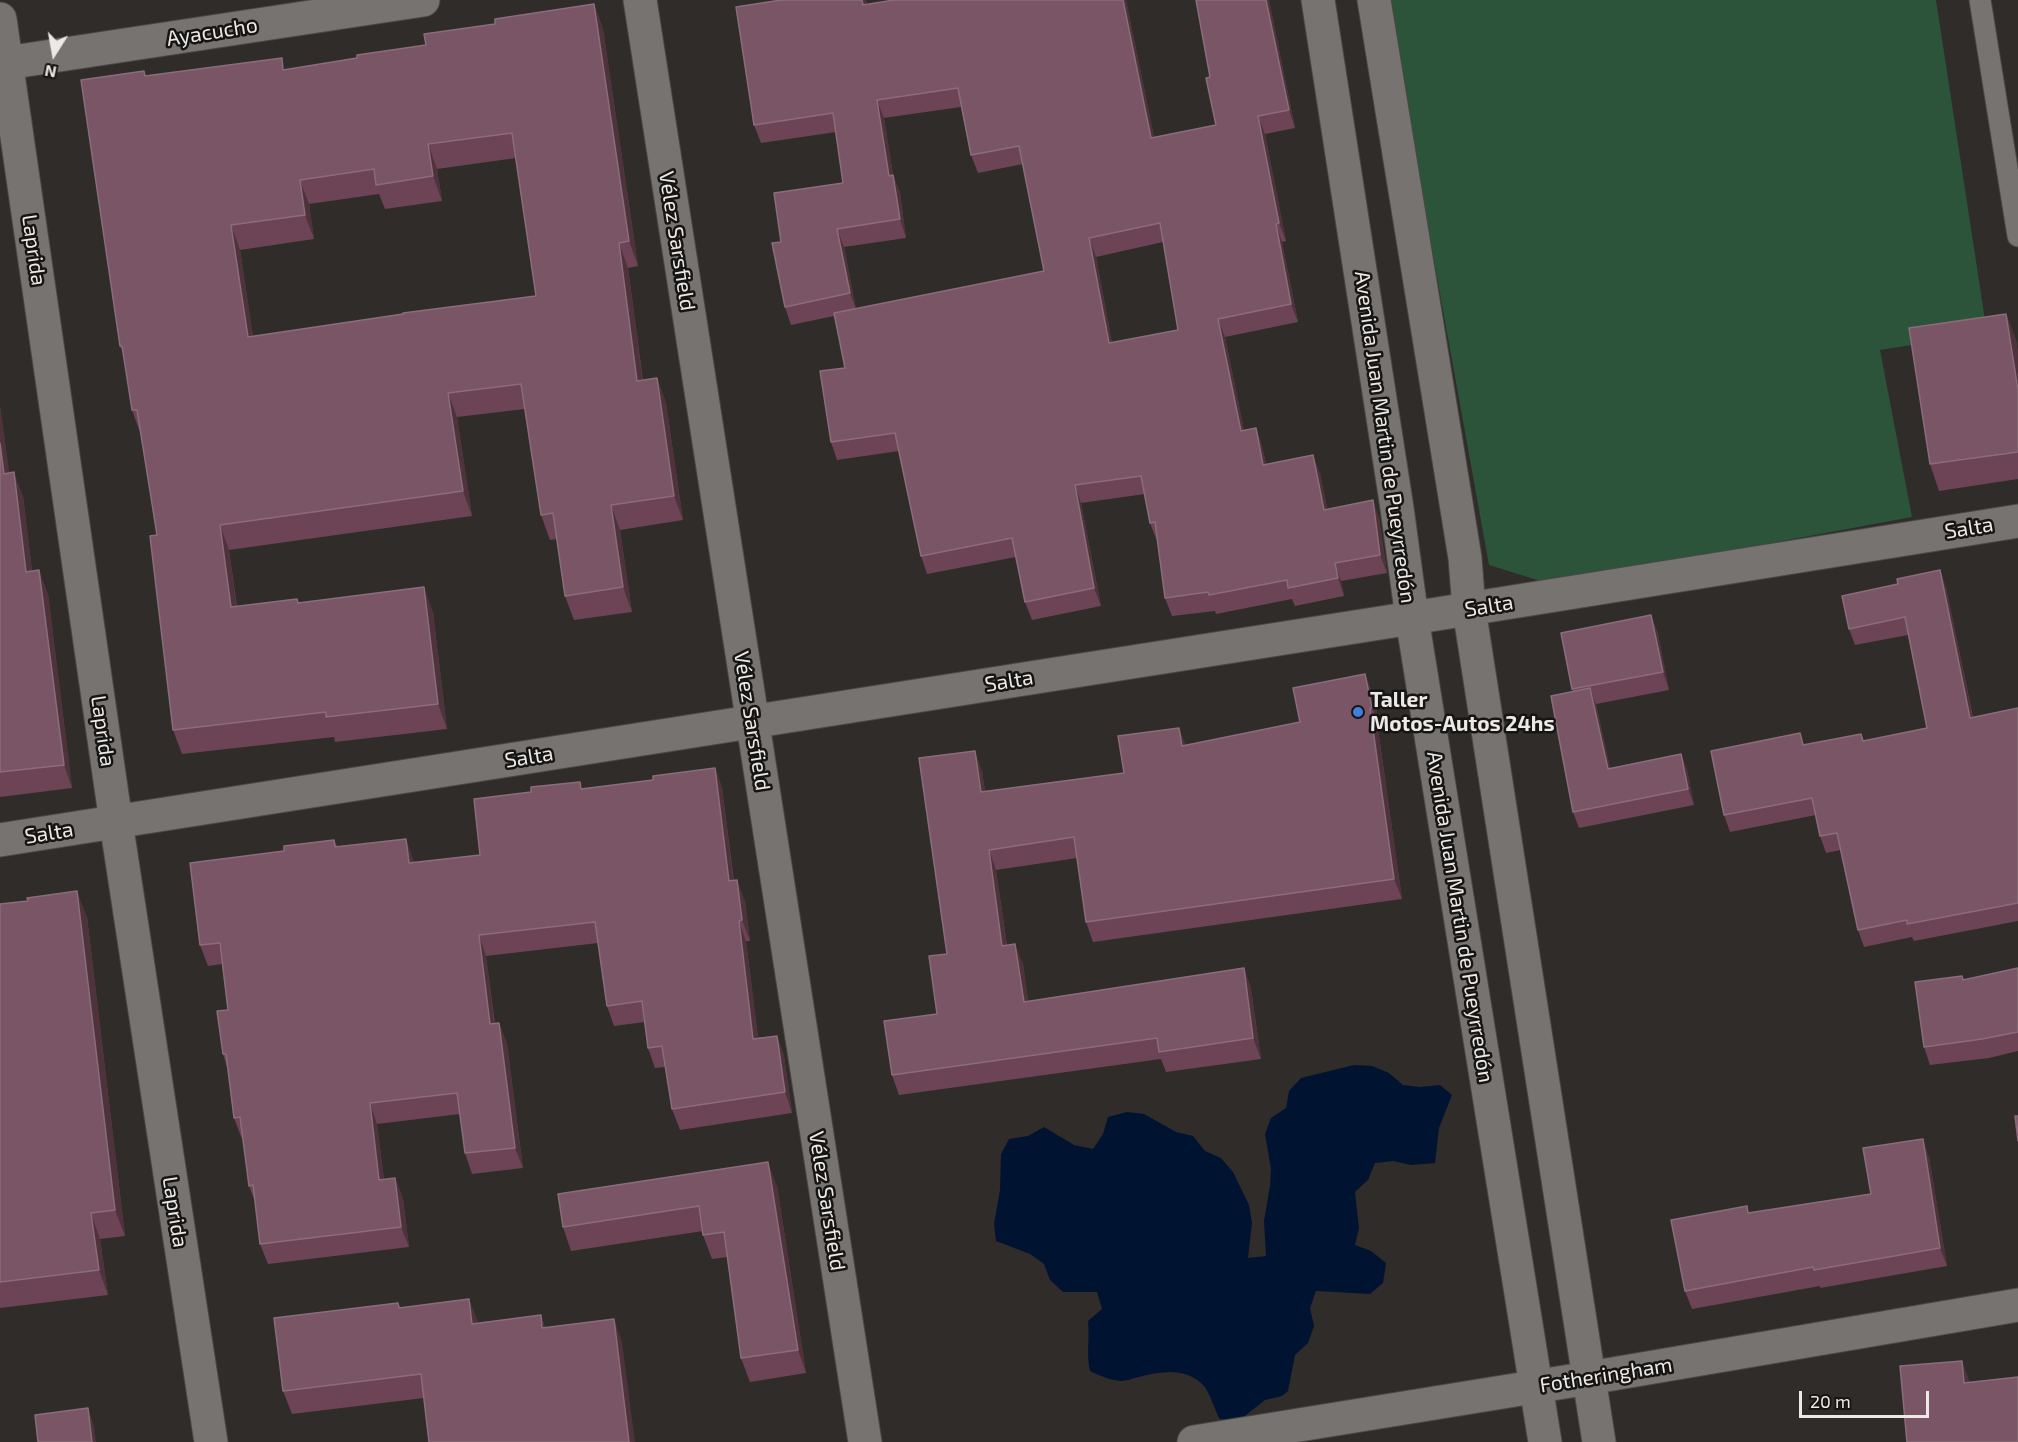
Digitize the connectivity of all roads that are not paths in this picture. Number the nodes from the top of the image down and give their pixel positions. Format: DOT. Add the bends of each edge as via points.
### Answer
graph roads {
  1 [pos="423,0"];
  2 [pos="640,0"];
  3 [pos="1318,0"];
  4 [pos="1374,0"];
  5 [pos="1980,0"];
  6 [pos="0,19"];
  7 [pos="4,63"];
  8 [pos="2018,236"];
  9 [pos="2018,520"];
  10 [pos="1469,609"];
  11 [pos="1412,618"];
  12 [pos="752,722"];
  13 [pos="116,822"];
  14 [pos="0,840"];
  15 [pos="2018,1305"];
  16 [pos="1589,1378"];
  17 [pos="1536,1386"];
  18 [pos="211,1442"];
  19 [pos="865,1442"];
  20 [pos="1194,1442"];
  21 [pos="1545,1442"];
  22 [pos="1599,1442"];
  1 -- 7 [label="street, Ayacucho"];
  2 -- 12 [label="street, Vélez Sarsfield"];
  3 -- 11 [label="street, Avenida Juan Martin de Pueyrredón"];
  4 -- 10 [label="street" via="1465,558"];
  5 -- 8 [label="lane"];
  6 -- 7 [label="street, Laprida"];
  7 -- 13 [label="street, Laprida"];
  9 -- 10 [label="street, Salta"];
  10 -- 11 [label="street, Salta"];
  10 -- 16 [label="street"];
  11 -- 12 [label="street, Salta"];
  11 -- 17 [label="street, Avenida Juan Martin de Pueyrredón"];
  12 -- 13 [label="street, Salta"];
  12 -- 19 [label="street, Vélez Sarsfield"];
  13 -- 14 [label="street, Salta"];
  13 -- 18 [label="street, Laprida"];
  15 -- 16 [label="street, Fotheringham"];
  16 -- 17 [label="street, Fotheringham"];
  16 -- 22 [label="street"];
  17 -- 20 [label="street, Fotheringham"];
  17 -- 21 [label="street, Avenida Juan Martin de Pueyrredón"];
}
